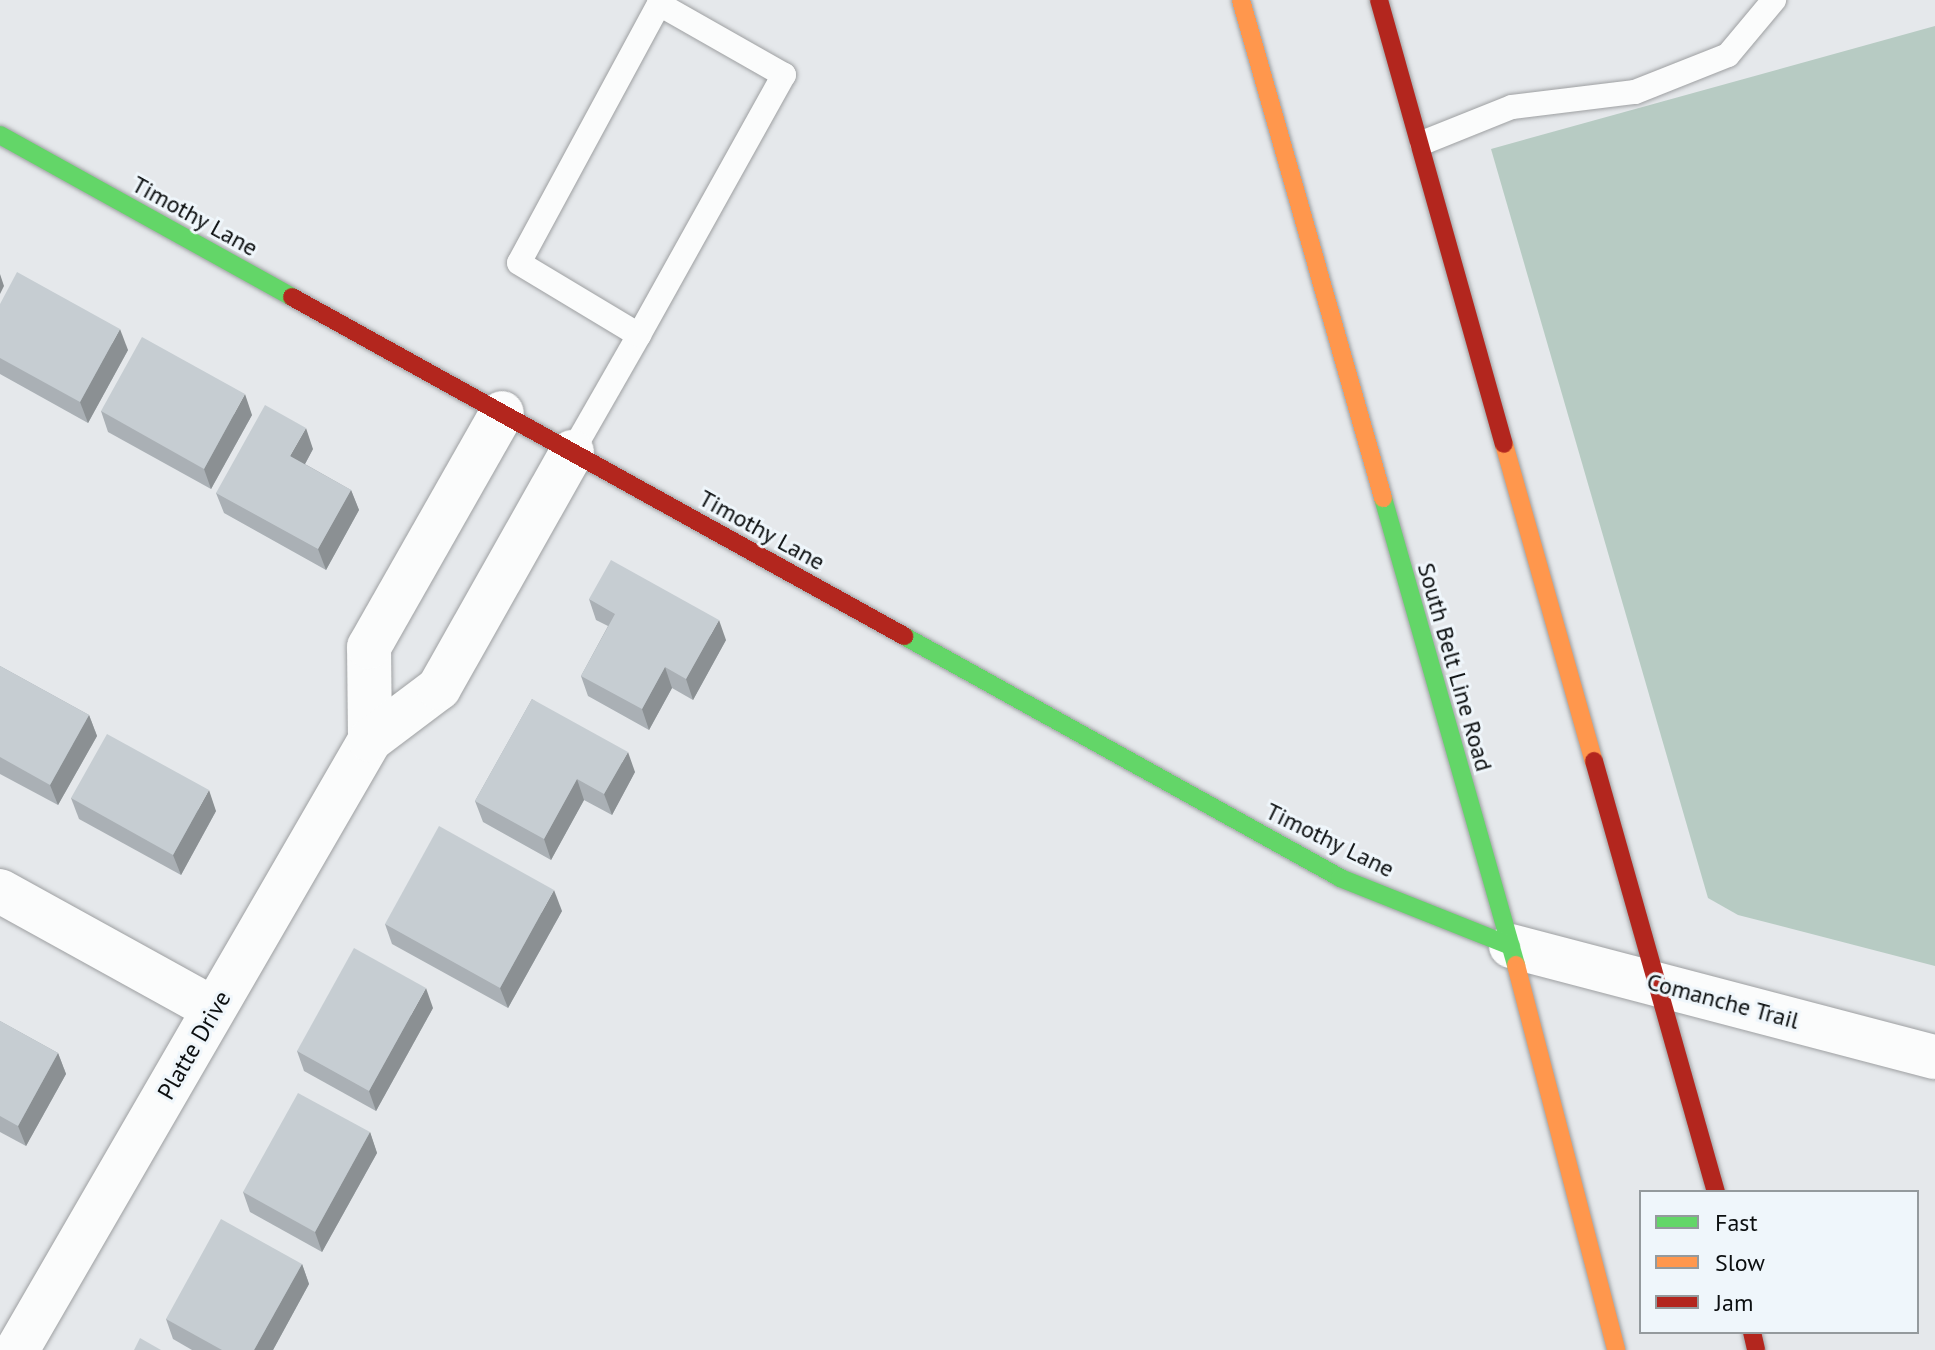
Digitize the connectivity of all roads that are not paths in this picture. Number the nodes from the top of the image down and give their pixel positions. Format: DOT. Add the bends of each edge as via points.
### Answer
graph roads {
  1 [pos="1241,0"];
  2 [pos="1379,0"];
  3 [pos="1774,0"];
  4 [pos="0,135"];
  5 [pos="1422,143"];
  6 [pos="639,335"];
  7 [pos="502,413"];
  8 [pos="572,452"];
  9 [pos="370,740"];
  10 [pos="0,891"];
  11 [pos="1511,946"];
  12 [pos="1663,986"];
  13 [pos="214,1009"];
  14 [pos="1935,1057"];
  15 [pos="1715,1190"];
  16 [pos="17,1350"];
  17 [pos="1616,1350"];
  1 -- 11 [label="main road, South Belt Line Road"];
  2 -- 5 [label="main road"];
  3 -- 5 [label="lane" via="1728,55 1635,92 1512,107"];
  4 -- 7 [label="main road, Timothy Lane"];
  5 -- 12 [label="main road"];
  6 -- 6 [label="lane" via="784,75 659,4 519,263"];
  6 -- 8 [label="lane"];
  7 -- 8 [label="main road, Timothy Lane"];
  7 -- 9 [label="street" via="369,647"];
  8 -- 9 [label="street, Platte Drive" via="439,688"];
  8 -- 11 [label="main road, Timothy Lane" via="1340,878"];
  9 -- 13 [label="street, Platte Drive"];
  10 -- 13 [label="street"];
  11 -- 12 [label="street, Comanche Trail"];
  11 -- 17 [label="main road, South Belt Line Road"];
  12 -- 14 [label="street, Comanche Trail"];
  12 -- 15 [label="main road"];
  13 -- 16 [label="street, Platte Drive"];
}
